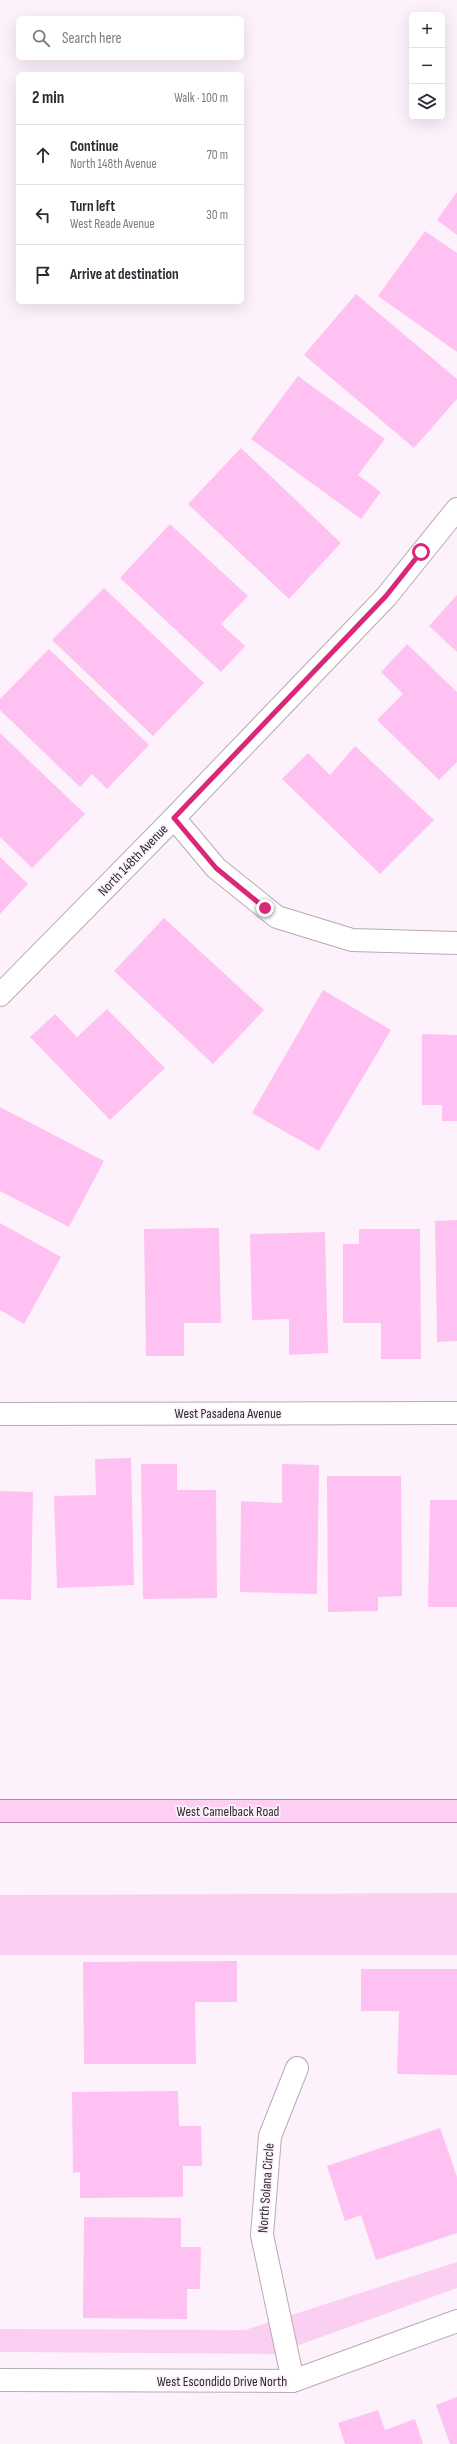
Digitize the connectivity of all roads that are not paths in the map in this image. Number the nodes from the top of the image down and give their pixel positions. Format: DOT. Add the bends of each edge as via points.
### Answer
graph roads {
  1 [pos="457,508"];
  2 [pos="174,818"];
  3 [pos="457,943"];
  4 [pos="0,995"];
  5 [pos="457,1413"];
  6 [pos="0,1414"];
  7 [pos="0,1811"];
  8 [pos="457,1812"];
  9 [pos="297,2068"];
  10 [pos="457,2321"];
  11 [pos="0,2380"];
  12 [pos="293,2381"];
  1 -- 2 [label="street, North 148th Avenue" via="386,596"];
  2 -- 3 [label="street" via="216,868 277,917 352,940"];
  2 -- 4 [label="street, North 148th Avenue"];
  5 -- 6 [label="street, West Pasadena Avenue"];
  7 -- 8 [label="main road, West Camelback Road"];
  9 -- 12 [label="street, North Solana Circle" via="270,2136 262,2235"];
  10 -- 12 [label="street, West Escondido Drive North"];
  11 -- 12 [label="street, West Escondido Drive North"];
}
